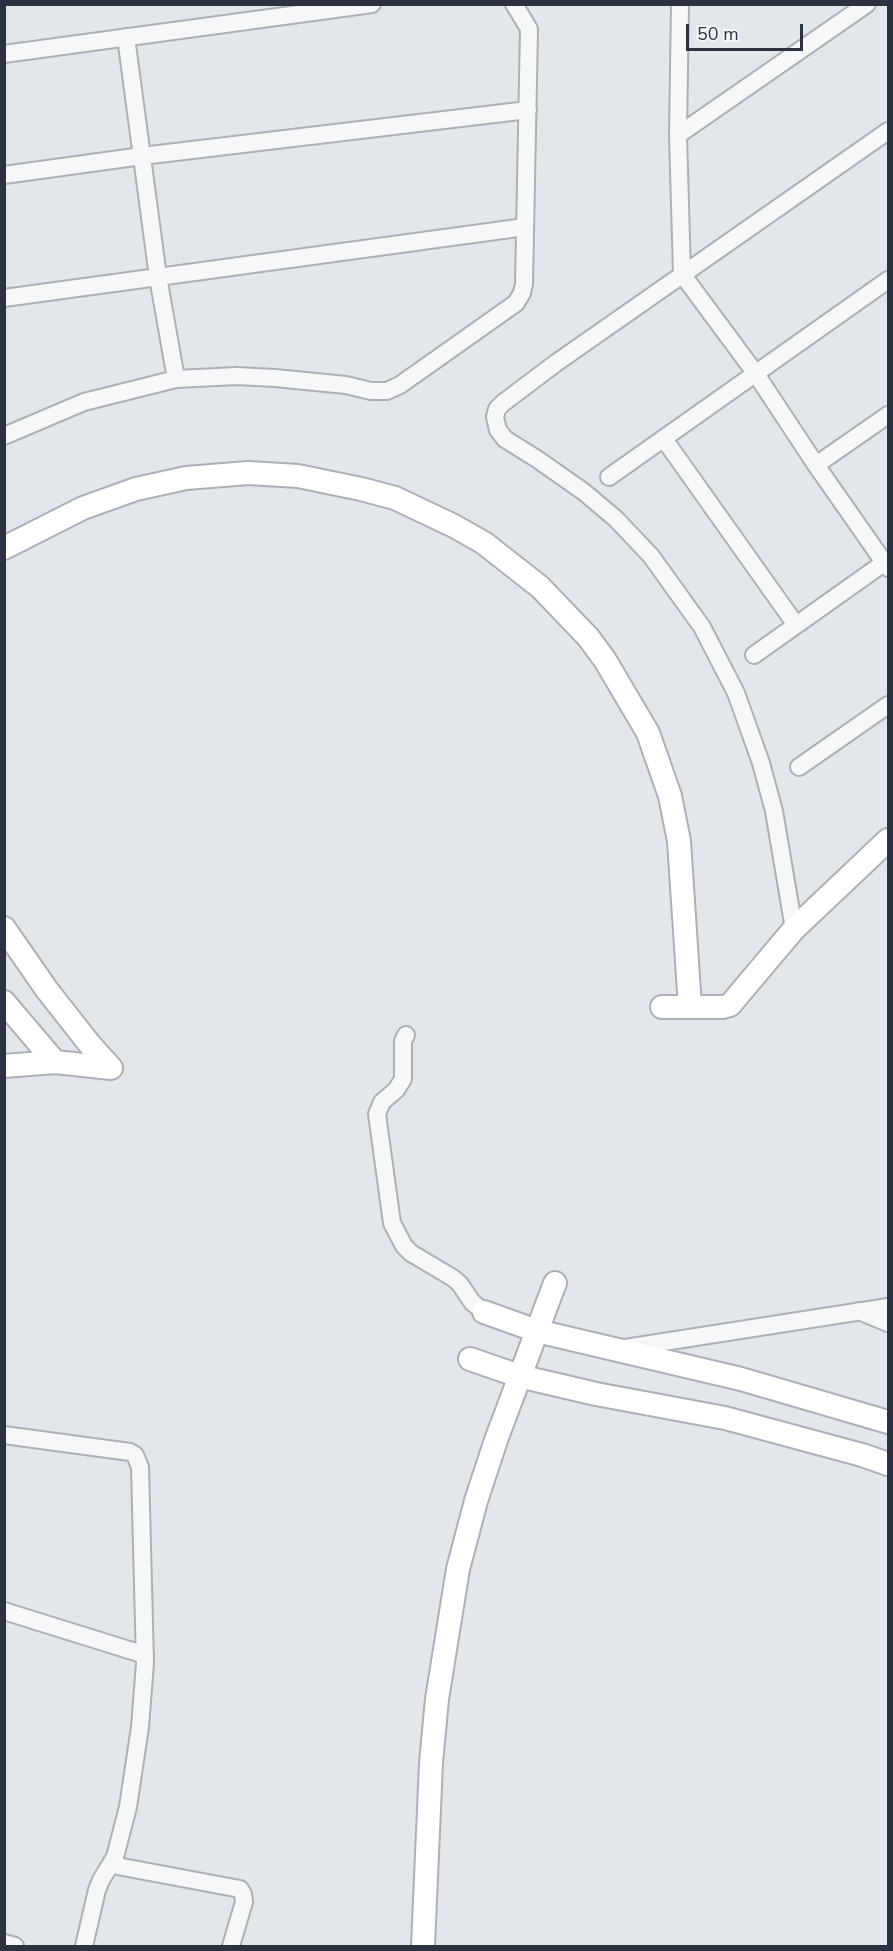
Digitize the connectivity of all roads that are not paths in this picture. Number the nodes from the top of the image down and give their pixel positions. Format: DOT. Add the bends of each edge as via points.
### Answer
graph roads {
  1 [pos="372,4"];
  2 [pos="514,4"];
  3 [pos="680,4"];
  4 [pos="867,4"];
  5 [pos="126,37"];
  6 [pos="4,54"];
  7 [pos="528,110"];
  8 [pos="888,130"];
  9 [pos="678,135"];
  10 [pos="142,156"];
  11 [pos="4,175"];
  12 [pos="525,227"];
  13 [pos="682,274"];
  14 [pos="158,277"];
  15 [pos="888,280"];
  16 [pos="4,298"];
  17 [pos="756,374"];
  18 [pos="176,379"];
  19 [pos="888,416"];
  20 [pos="4,436"];
  21 [pos="663,439"];
  22 [pos="816,465"];
  23 [pos="609,477"];
  24 [pos="4,548"];
  25 [pos="887,564"];
  26 [pos="796,625"];
  27 [pos="754,655"];
  28 [pos="888,705"];
  29 [pos="799,767"];
  30 [pos="888,840"];
  31 [pos="4,928"];
  32 [pos="794,928"];
  33 [pos="4,1002"];
  34 [pos="662,1007"];
  35 [pos="690,1007"];
  36 [pos="406,1035"];
  37 [pos="55,1062"];
  38 [pos="4,1066"];
  39 [pos="555,1283"];
  40 [pos="888,1307"];
  41 [pos="858,1311"];
  42 [pos="484,1312"];
  43 [pos="888,1323"];
  44 [pos="537,1331"];
  45 [pos="612,1350"];
  46 [pos="470,1359"];
  47 [pos="519,1376"];
  48 [pos="888,1422"];
  49 [pos="4,1435"];
  50 [pos="888,1464"];
  51 [pos="4,1611"];
  52 [pos="145,1655"];
  53 [pos="112,1865"];
  54 [pos="4,1943"];
  55 [pos="15,1947"];
  56 [pos="84,1947"];
  57 [pos="231,1947"];
  58 [pos="423,1947"];
  1 -- 5 [label="street"];
  2 -- 7 [label="street" via="529,29"];
  3 -- 9 [label="street"];
  4 -- 9 [label="street"];
  5 -- 6 [label="street"];
  5 -- 10 [label="street"];
  7 -- 10 [label="street"];
  7 -- 12 [label="street"];
  8 -- 13 [label="street"];
  9 -- 13 [label="street"];
  10 -- 11 [label="street"];
  10 -- 14 [label="street"];
  12 -- 14 [label="street"];
  12 -- 18 [label="street" via="524,284 516,303 393,388 379,392 324,382 237,376"];
  13 -- 17 [label="street"];
  13 -- 32 [label="street" via="503,403 495,417 505,439 584,492 616,519 651,556 702,627 736,693 761,763 774,811"];
  14 -- 16 [label="street"];
  14 -- 18 [label="street"];
  15 -- 17 [label="street"];
  17 -- 21 [label="street"];
  17 -- 22 [label="street"];
  18 -- 20 [label="street" via="84,402"];
  19 -- 22 [label="street"];
  21 -- 23 [label="street"];
  21 -- 26 [label="street"];
  22 -- 25 [label="street"];
  24 -- 35 [label="street" via="62,518 136,489 186,478 248,473 298,476 395,498 484,543 540,587 588,637 648,732 670,796 679,842"];
  25 -- 26 [label="street"];
  26 -- 27 [label="street"];
  28 -- 29 [label="street"];
  30 -- 32 [label="street"];
  31 -- 37 [label="street" via="47,990 111,1068"];
  32 -- 35 [label="street" via="730,1005"];
  33 -- 37 [label="street"];
  34 -- 35 [label="street"];
  36 -- 42 [label="street" via="403,1079 382,1102 377,1114 392,1223 411,1253 453,1278"];
  37 -- 38 [label="street"];
  39 -- 44 [label="street"];
  40 -- 41 [label="street"];
  41 -- 43 [label="street"];
  41 -- 45 [label="street"];
  42 -- 44 [label="street"];
  44 -- 45 [label="street"];
  44 -- 47 [label="street"];
  45 -- 48 [label="street" via="741,1379"];
  46 -- 47 [label="street"];
  47 -- 50 [label="street" via="725,1418"];
  47 -- 58 [label="street" via="476,1501 450,1615 431,1763"];
  49 -- 52 [label="street" via="135,1455 140,1467"];
  51 -- 52 [label="street"];
  52 -- 53 [label="street" via="139,1738 128,1807"];
  53 -- 56 [label="street" via="97,1890"];
  53 -- 57 [label="street" via="240,1889 244,1902"];
  54 -- 55 [label="street"];
}
